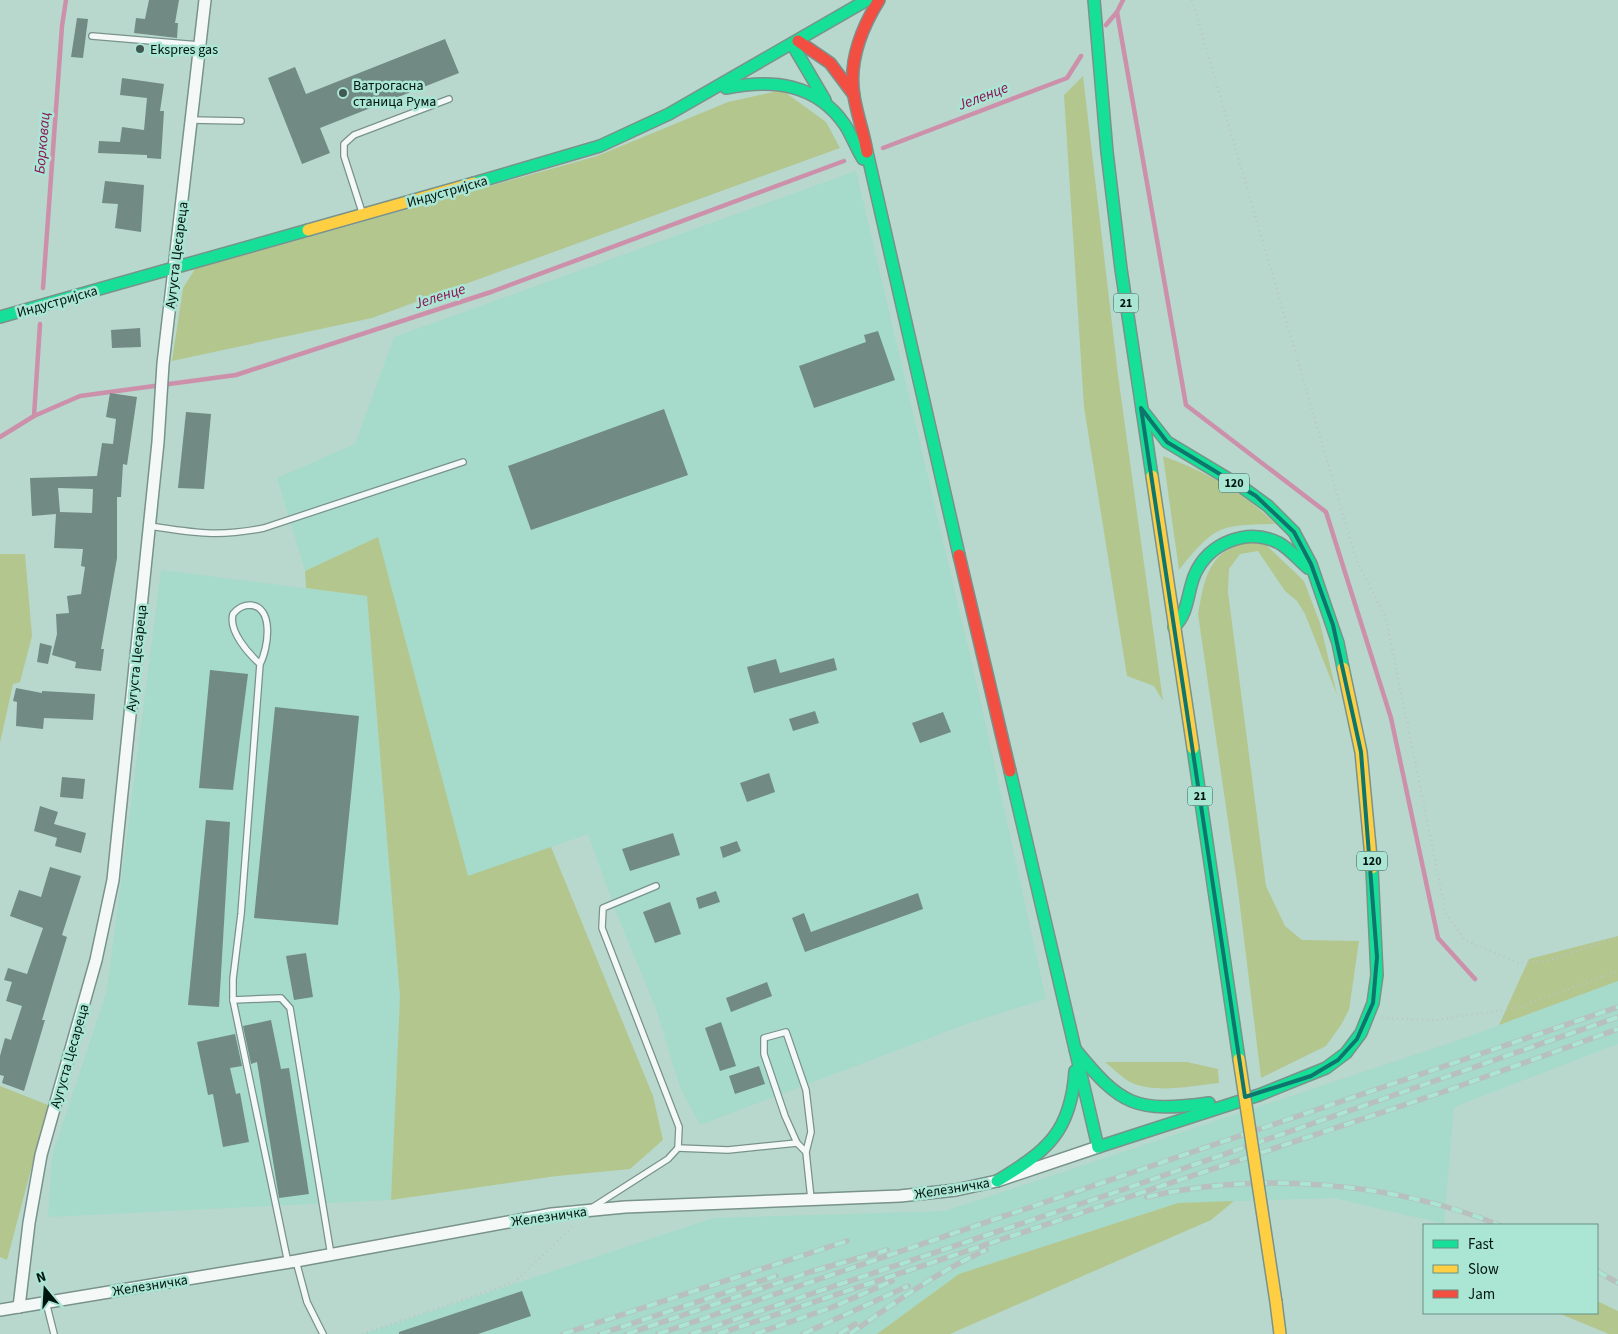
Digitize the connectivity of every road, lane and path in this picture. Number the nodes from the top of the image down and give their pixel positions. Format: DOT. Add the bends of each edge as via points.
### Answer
graph roads {
  1 [pos="205,0"];
  2 [pos="867,0"];
  3 [pos="879,0"];
  4 [pos="1094,0"];
  5 [pos="1192,0"];
  6 [pos="92,36"];
  7 [pos="795,42"];
  8 [pos="199,45"];
  9 [pos="709,92"];
  10 [pos="854,95"];
  11 [pos="449,99"];
  12 [pos="826,102"];
  13 [pos="191,120"];
  14 [pos="241,121"];
  15 [pos="868,165"];
  16 [pos="363,214"];
  17 [pos="174,267"];
  18 [pos="0,317"];
  19 [pos="1141,408"];
  20 [pos="463,462"];
  21 [pos="150,526"];
  22 [pos="1312,571"];
  23 [pos="1174,628"];
  24 [pos="260,664"];
  25 [pos="656,886"];
  26 [pos="1618,937"];
  27 [pos="1618,971"];
  28 [pos="233,1000"];
  29 [pos="1369,1016"];
  30 [pos="1075,1049"];
  31 [pos="1259,1095"];
  32 [pos="798,1143"];
  33 [pos="1098,1147"];
  34 [pos="678,1148"];
  35 [pos="806,1152"];
  36 [pos="997,1181"];
  37 [pos="811,1199"];
  38 [pos="589,1210"];
  39 [pos="331,1255"];
  40 [pos="292,1262"];
  41 [pos="46,1302"];
  42 [pos="20,1307"];
  43 [pos="0,1310"];
  44 [pos="54,1334"];
  45 [pos="323,1334"];
  46 [pos="362,1334"];
  47 [pos="1280,1334"];
  1 -- 8 [label="street, Аугуста Цесареца"];
  2 -- 7 [label="main road, Индустријска"];
  3 -- 10 [label="main road" via="856,48"];
  4 -- 19 [label="main road, 21" via="1108,161"];
  5 -- 26 [label="path" via="1356,559 1386,619 1446,914 1464,940 1518,964 1547,961"];
  6 -- 8 [label="lane"];
  7 -- 9 [label="main road, Индустријска"];
  7 -- 10 [label="main road" via="830,63"];
  7 -- 12 [label="main road"];
  8 -- 13 [label="street, Аугуста Цесареца"];
  9 -- 12 [label="main road" via="745,83 781,83 814,93"];
  9 -- 16 [label="main road, Индустријска" via="646,126 580,153"];
  10 -- 15 [label="main road"];
  11 -- 16 [label="lane" via="354,135 344,144 344,156"];
  12 -- 15 [label="main road"];
  13 -- 14 [label="lane"];
  13 -- 17 [label="street, Аугуста Цесареца"];
  15 -- 30 [label="main road"];
  16 -- 17 [label="main road, Индустријска"];
  17 -- 18 [label="main road, Индустријска"];
  17 -- 21 [label="street, Аугуста Цесареца"];
  19 -- 22 [label="main road, 120" via="1167,442 1256,496 1280,518 1294,532"];
  19 -- 23 [label="main road, 21"];
  20 -- 21 [label="lane" via="264,528 236,534 203,534"];
  21 -- 42 [label="street, Аугуста Цесареца" via="113,880 96,960 41,1155 29,1223"];
  22 -- 23 [label="main road" via="1278,543 1252,536 1232,539 1214,549 1199,566 1184,617"];
  22 -- 29 [label="main road, 120" via="1342,658 1365,783 1378,957 1375,994"];
  23 -- 47 [label="main road, 21, bridge"];
  24 -- 24 [label="lane" via="266,654 266,621 260,609 241,607 232,614 232,623"];
  24 -- 28 [label="lane"];
  25 -- 34 [label="lane" via="603,908 602,928 679,1127"];
  27 -- 29 [label="path" via="1516,1008 1436,1020 1391,1020"];
  28 -- 39 [label="lane" via="276,998 286,1001 290,1008"];
  28 -- 40 [label="lane"];
  29 -- 31 [label="main road, 120" via="1357,1039 1338,1060 1311,1076"];
  30 -- 31 [label="main road" via="1108,1089 1144,1107 1166,1108"];
  30 -- 33 [label="main road"];
  30 -- 36 [label="main road" via="1073,1096 1058,1133 1036,1157"];
  31 -- 33 [label="main road, 120"];
  32 -- 34 [label="lane" via="728,1150"];
  32 -- 35 [label="lane"];
  32 -- 35 [label="lane" via="764,1054 764,1038 786,1032 806,1090 811,1132"];
  33 -- 36 [label="street, Железничка"];
  34 -- 38 [label="lane" via="668,1159"];
  35 -- 37 [label="lane"];
  36 -- 37 [label="street, Железничка" via="933,1194"];
  37 -- 38 [label="street, Железничка"];
  38 -- 39 [label="street, Железничка" via="501,1222"];
  38 -- 46 [label="path" via="515,1282"];
  39 -- 40 [label="street, Железничка"];
  40 -- 41 [label="street, Железничка"];
  40 -- 45 [label="lane"];
  41 -- 42 [label="street, Железничка"];
  41 -- 44 [label="lane"];
  42 -- 43 [label="street, Железничка"];
}
